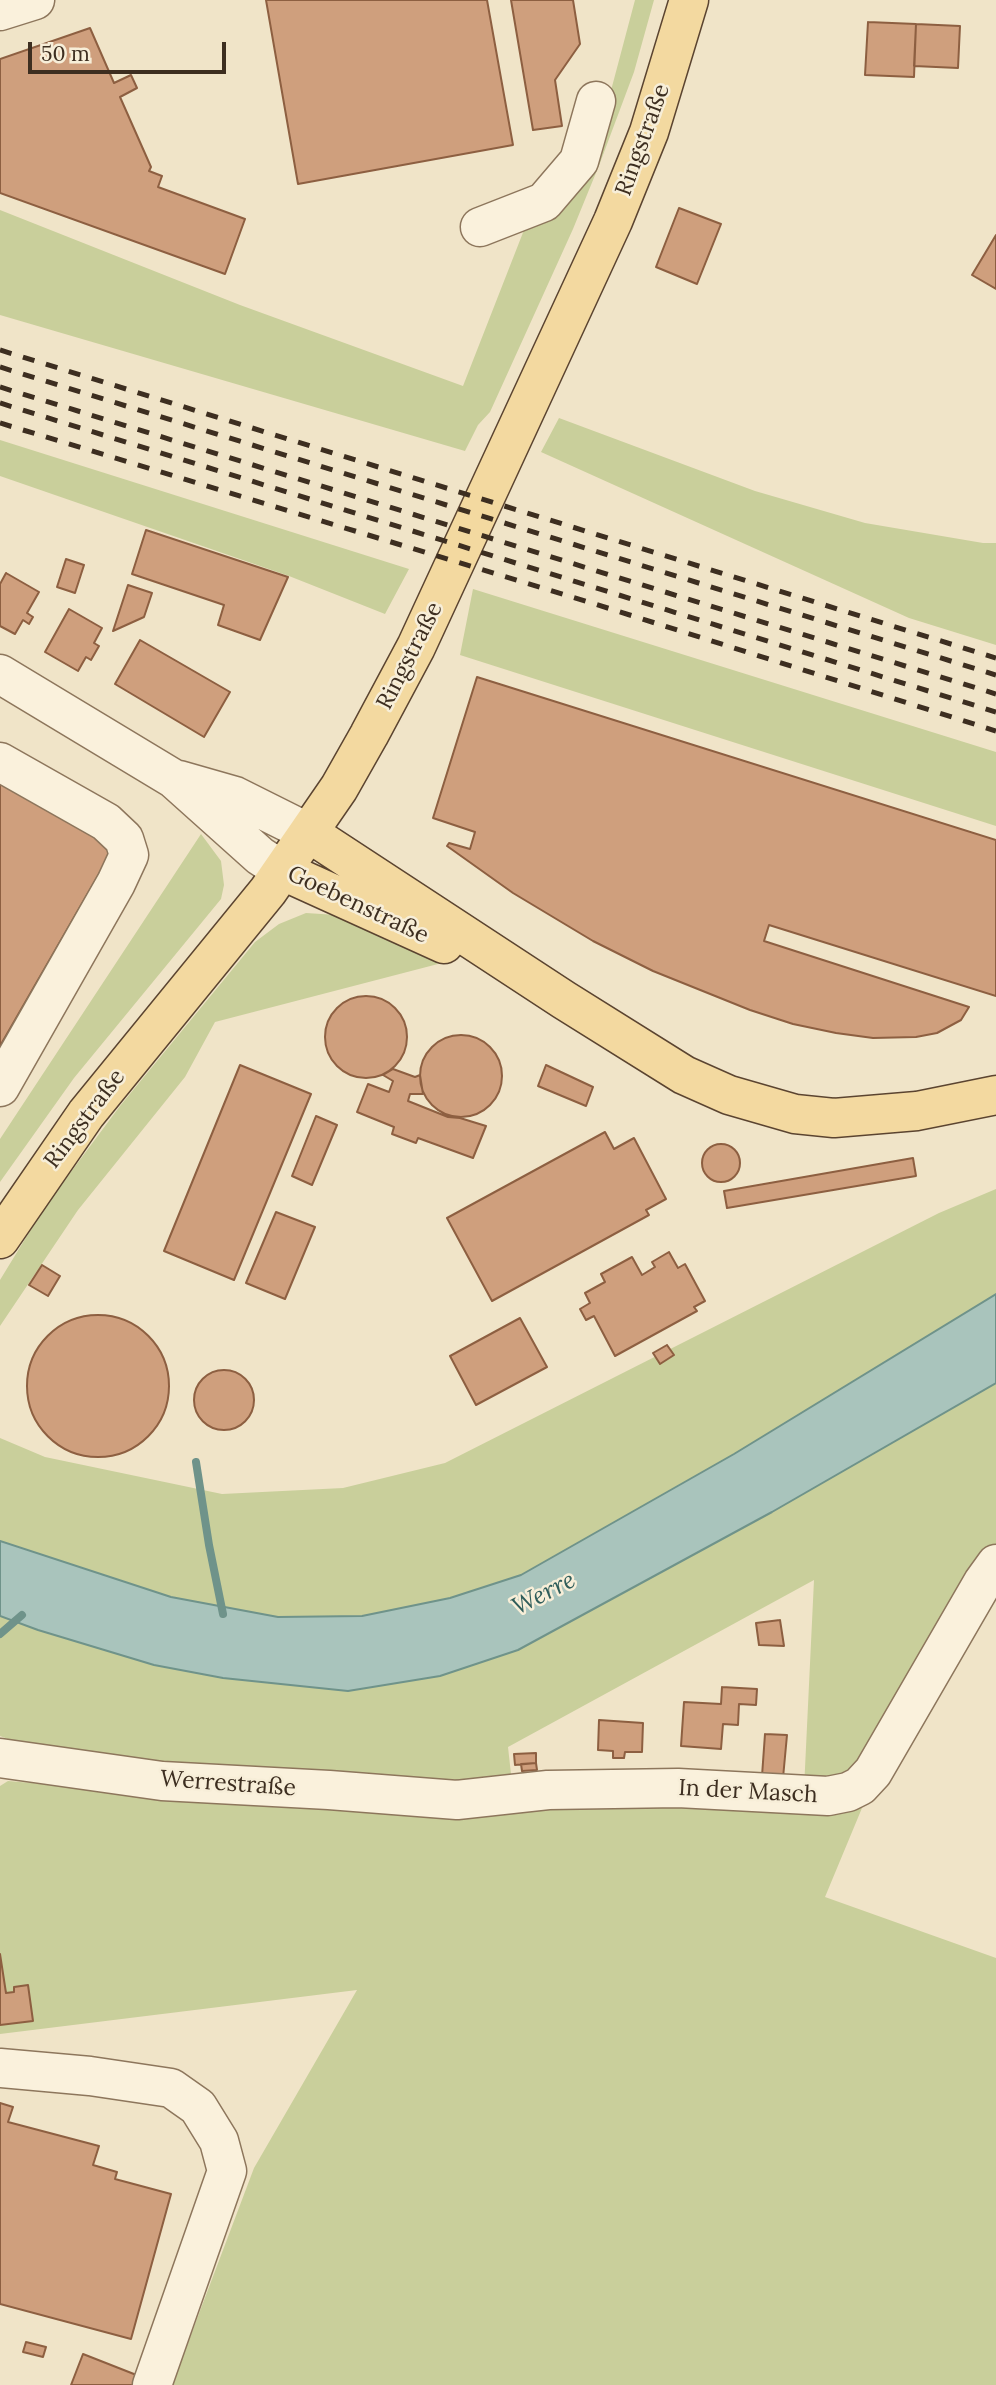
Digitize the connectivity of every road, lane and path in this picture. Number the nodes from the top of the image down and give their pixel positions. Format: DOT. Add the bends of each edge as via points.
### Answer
graph roads {
  1 [pos="35,0"];
  2 [pos="690,0"];
  3 [pos="0,11"];
  4 [pos="596,102"];
  5 [pos="480,227"];
  6 [pos="0,674"];
  7 [pos="0,762"];
  8 [pos="174,779"];
  9 [pos="309,833"];
  10 [pos="283,871"];
  11 [pos="564,1000"];
  12 [pos="0,1087"];
  13 [pos="996,1095"];
  14 [pos="0,1239"];
  15 [pos="996,1564"];
  16 [pos="0,1758"];
  17 [pos="457,1800"];
  18 [pos="0,2068"];
  19 [pos="152,2385"];
  1 -- 3 [label="street"];
  2 -- 9 [label="main road, Ringstraße" via="649,132 613,221 416,648"];
  4 -- 5 [label="street" via="579,161 544,202"];
  6 -- 8 [label="street, Goebenstraße"];
  7 -- 12 [label="street" via="106,822 124,839 129,855"];
  8 -- 9 [label="street, Goebenstraße" via="235,796"];
  8 -- 10 [label="street, Goebenstraße"];
  9 -- 10 [label="main road, Ringstraße"];
  9 -- 11 [label="main road, Goebenstraße"];
  10 -- 11 [label="main road, Goebenstraße"];
  10 -- 14 [label="main road, Ringstraße" via="86,1114"];
  11 -- 13 [label="main road, Goebenstraße" via="684,1076 795,1114 866,1116"];
  15 -- 17 [label="street, In der Masch" via="873,1772 848,1792 828,1796 678,1788 548,1790"];
  16 -- 17 [label="street, Werrestraße" via="162,1781"];
  18 -- 19 [label="street" via="171,2088 198,2107 219,2141 227,2171"];
}
